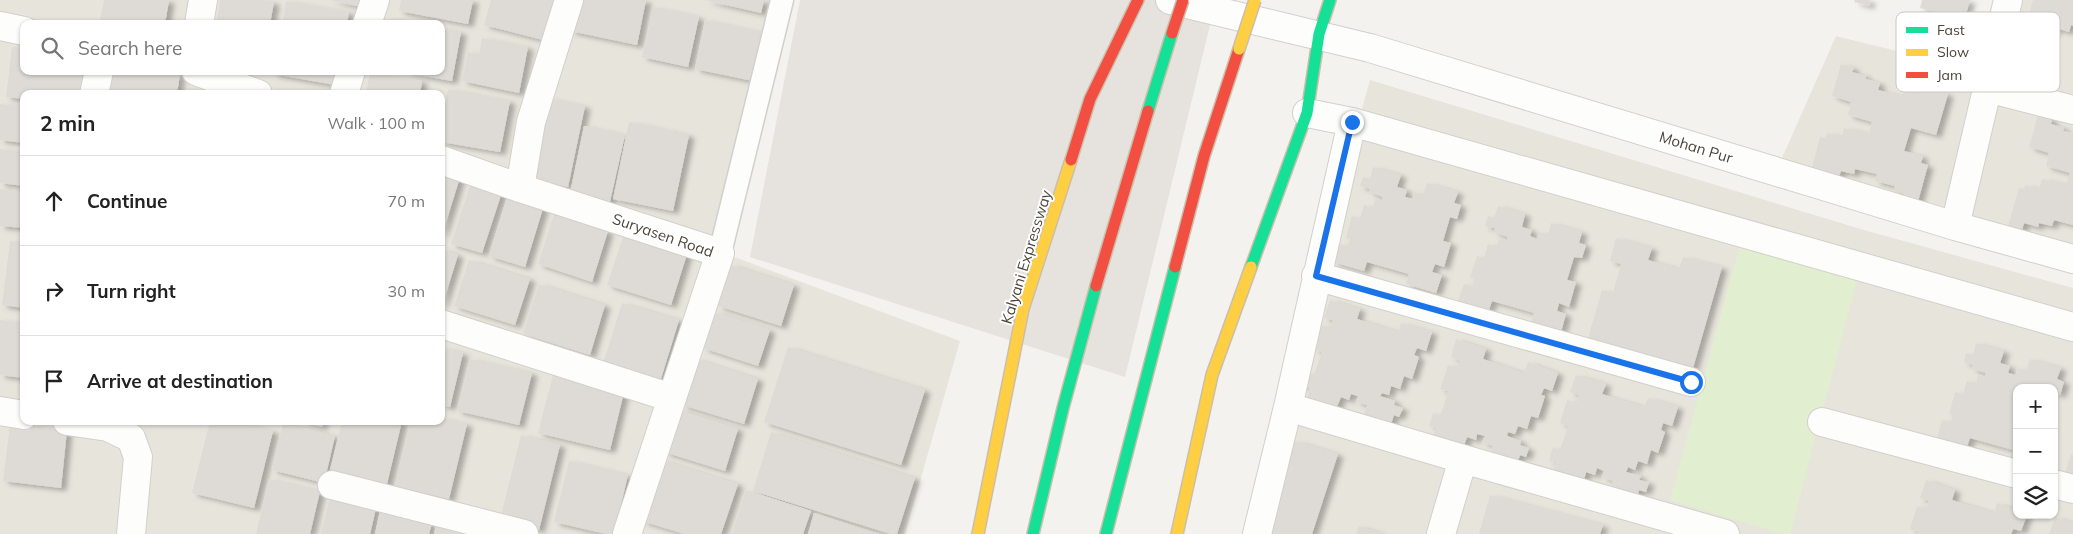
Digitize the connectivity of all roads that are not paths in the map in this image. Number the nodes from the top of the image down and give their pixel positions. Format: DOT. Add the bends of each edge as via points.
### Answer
graph roads {
  1 [pos="203,0"];
  2 [pos="375,0"];
  3 [pos="569,0"];
  4 [pos="782,0"];
  5 [pos="1138,0"];
  6 [pos="1170,0"];
  7 [pos="1183,0"];
  8 [pos="1255,0"];
  9 [pos="1330,0"];
  10 [pos="200,20"];
  11 [pos="368,20"];
  12 [pos="0,26"];
  13 [pos="20,30"];
  14 [pos="1318,34"];
  15 [pos="98,75"];
  16 [pos="207,75"];
  17 [pos="350,75"];
  18 [pos="95,90"];
  19 [pos="247,90"];
  20 [pos="345,90"];
  21 [pos="1986,92"];
  22 [pos="2003,92"];
  23 [pos="2073,110"];
  24 [pos="1307,113"];
  25 [pos="1352,122"];
  26 [pos="445,161"];
  27 [pos="520,188"];
  28 [pos="1955,226"];
  29 [pos="720,253"];
  30 [pos="2073,260"];
  31 [pos="1316,276"];
  32 [pos="445,325"];
  33 [pos="2073,327"];
  34 [pos="1691,382"];
  35 [pos="672,398"];
  36 [pos="1288,407"];
  37 [pos="0,412"];
  38 [pos="20,414"];
  39 [pos="1822,422"];
  40 [pos="94,425"];
  41 [pos="1463,459"];
  42 [pos="2013,473"];
  43 [pos="332,485"];
  44 [pos="2058,485"];
  45 [pos="2073,489"];
  46 [pos="131,534"];
  47 [pos="524,534"];
  48 [pos="628,534"];
  49 [pos="978,534"];
  50 [pos="1033,534"];
  51 [pos="1106,534"];
  52 [pos="1177,534"];
  53 [pos="1258,534"];
  54 [pos="1441,534"];
  55 [pos="1725,534"];
  1 -- 10 [label="street"];
  2 -- 11 [label="street"];
  3 -- 27 [label="street" via="531,122"];
  4 -- 29 [label="lane"];
  5 -- 49 [label="highway, Kalyani Expressway" via="1090,99 1023,308"];
  6 -- 14 [label="street, Mohan Pur"];
  7 -- 50 [label="highway, bridge" via="1128,172"];
  8 -- 51 [label="highway, bridge" via="1204,156"];
  9 -- 14 [label="highway"];
  12 -- 13 [label="street"];
  14 -- 24 [label="highway"];
  14 -- 28 [label="street, Mohan Pur"];
  15 -- 18 [label="street"];
  16 -- 19 [label="street"];
  17 -- 20 [label="street"];
  21 -- 28 [label="street"];
  22 -- 23 [label="street"];
  24 -- 25 [label="street"];
  24 -- 52 [label="highway" via="1212,375"];
  25 -- 31 [label="street"];
  25 -- 33 [label="street"];
  26 -- 27 [label="street, Suryasen Road"];
  27 -- 29 [label="street, Suryasen Road"];
  28 -- 30 [label="street, Mohan Pur"];
  29 -- 35 [label="street, Suryasen Road"];
  31 -- 34 [label="street"];
  31 -- 36 [label="street"];
  32 -- 35 [label="street"];
  35 -- 48 [label="street, Suryasen Road"];
  36 -- 41 [label="street"];
  36 -- 53 [label="street"];
  37 -- 38 [label="street"];
  39 -- 42 [label="street"];
  40 -- 46 [label="street" via="108,427 131,438 138,458"];
  41 -- 54 [label="street"];
  41 -- 55 [label="street"];
  43 -- 47 [label="street"];
  44 -- 45 [label="street"];
}
